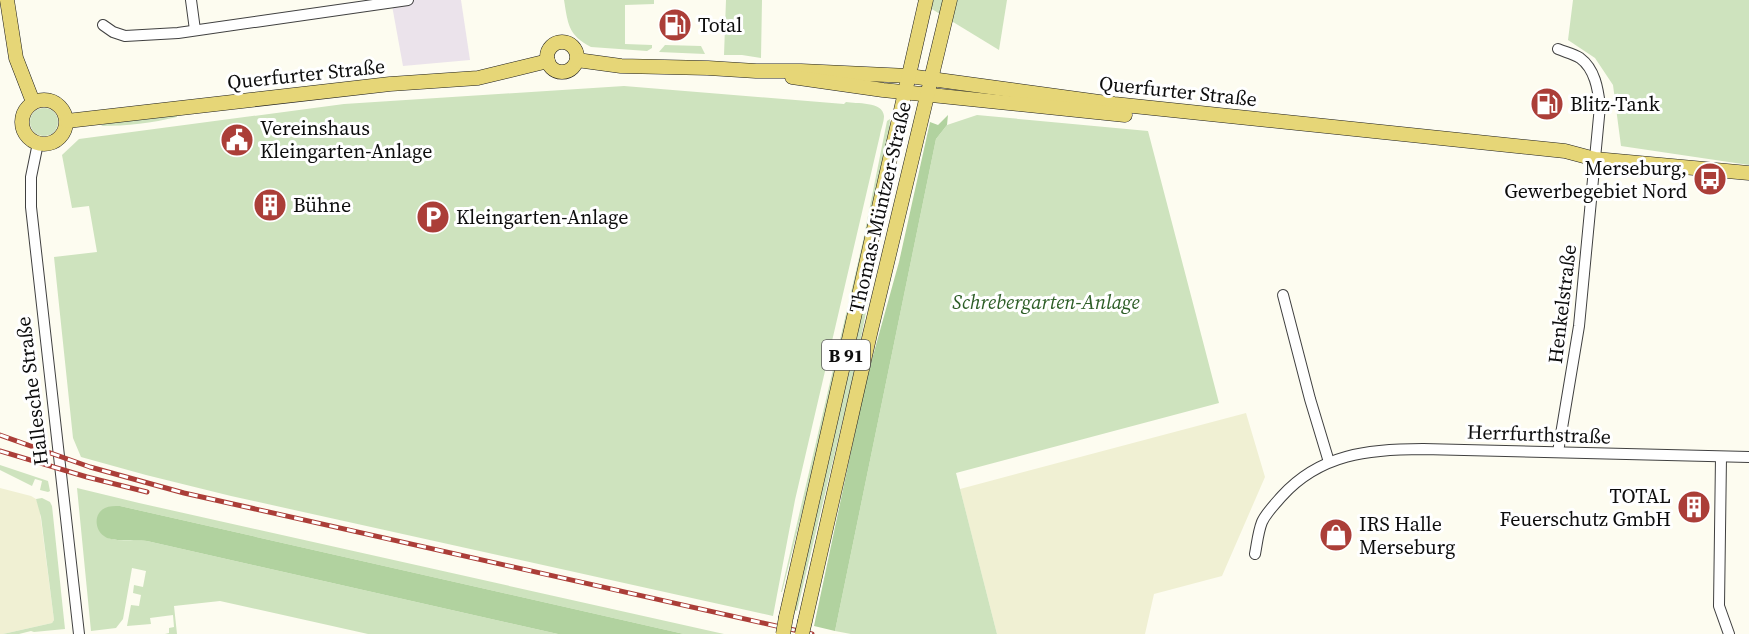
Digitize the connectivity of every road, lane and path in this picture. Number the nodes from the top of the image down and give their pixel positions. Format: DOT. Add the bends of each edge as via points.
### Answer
graph roads {
  1 [pos="7,0"];
  2 [pos="191,0"];
  3 [pos="408,0"];
  4 [pos="926,0"];
  5 [pos="950,0"];
  6 [pos="361,3"];
  7 [pos="103,25"];
  8 [pos="195,30"];
  9 [pos="1558,49"];
  10 [pos="577,60"];
  11 [pos="548,62"];
  12 [pos="756,71"];
  13 [pos="909,76"];
  14 [pos="931,79"];
  15 [pos="905,93"];
  16 [pos="927,95"];
  17 [pos="33,102"];
  18 [pos="67,121"];
  19 [pos="38,143"];
  20 [pos="1595,159"];
  21 [pos="1749,173"];
  22 [pos="1282,295"];
  23 [pos="1558,452"];
  24 [pos="1720,457"];
  25 [pos="1749,457"];
  26 [pos="1329,462"];
  27 [pos="1255,554"];
  28 [pos="803,628"];
  29 [pos="79,634"];
  30 [pos="783,634"];
  31 [pos="1729,634"];
  1 -- 17 [label="main road" via="16,58"];
  2 -- 8 [label="street"];
  3 -- 6 [label="street"];
  4 -- 13 [label="main road, Thomas-Müntzer-Straße / B 91"];
  5 -- 14 [label="main road, Thomas-Müntzer-Straße / B 91"];
  6 -- 8 [label="street"];
  7 -- 8 [label="street" via="125,36"];
  9 -- 20 [label="street" via="1580,58 1598,86"];
  10 -- 11 [label="main road" via="565,72 556,71"];
  10 -- 11 [label="main road" via="573,46 563,42 553,45"];
  10 -- 12 [label="main road, Querfurter Straße" via="621,66"];
  11 -- 18 [label="main road, Querfurter Straße" via="478,78 390,84"];
  12 -- 13 [label="main road, Querfurter Straße"];
  12 -- 15 [label="main road, Querfurter Straße"];
  13 -- 14 [label="main road, Querfurter Straße"];
  13 -- 15 [label="main road, Thomas-Müntzer-Straße / B 91"];
  14 -- 16 [label="main road, Thomas-Müntzer-Straße / B 91"];
  14 -- 20 [label="main road, Querfurter Straße" via="1114,104 1565,152"];
  15 -- 16 [label="main road, Querfurter Straße"];
  15 -- 30 [label="main road, Thomas-Müntzer-Straße / B 91, bridge"];
  16 -- 20 [label="main road, Querfurter Straße" via="1557,160"];
  16 -- 28 [label="main road, Thomas-Müntzer-Straße / B 91"];
  17 -- 18 [label="main road" via="48,99 57,103"];
  17 -- 19 [label="main road" via="24,112 22,124 27,136"];
  18 -- 19 [label="main road" via="60,138"];
  19 -- 29 [label="street, Hallesche Straße" via="31,177 31,207"];
  20 -- 21 [label="main road, Querfurter Straße"];
  20 -- 23 [label="street, Henkelstraße" via="1579,326"];
  22 -- 26 [label="street"];
  23 -- 24 [label="street, Herrfurthstraße"];
  23 -- 26 [label="street, Herrfurthstraße" via="1396,449 1363,452"];
  24 -- 25 [label="street, Herrfurthstraße"];
  24 -- 31 [label="street" via="1719,606"];
  26 -- 27 [label="street, Herrfurthstraße" via="1292,485 1274,505 1262,523"];
}
